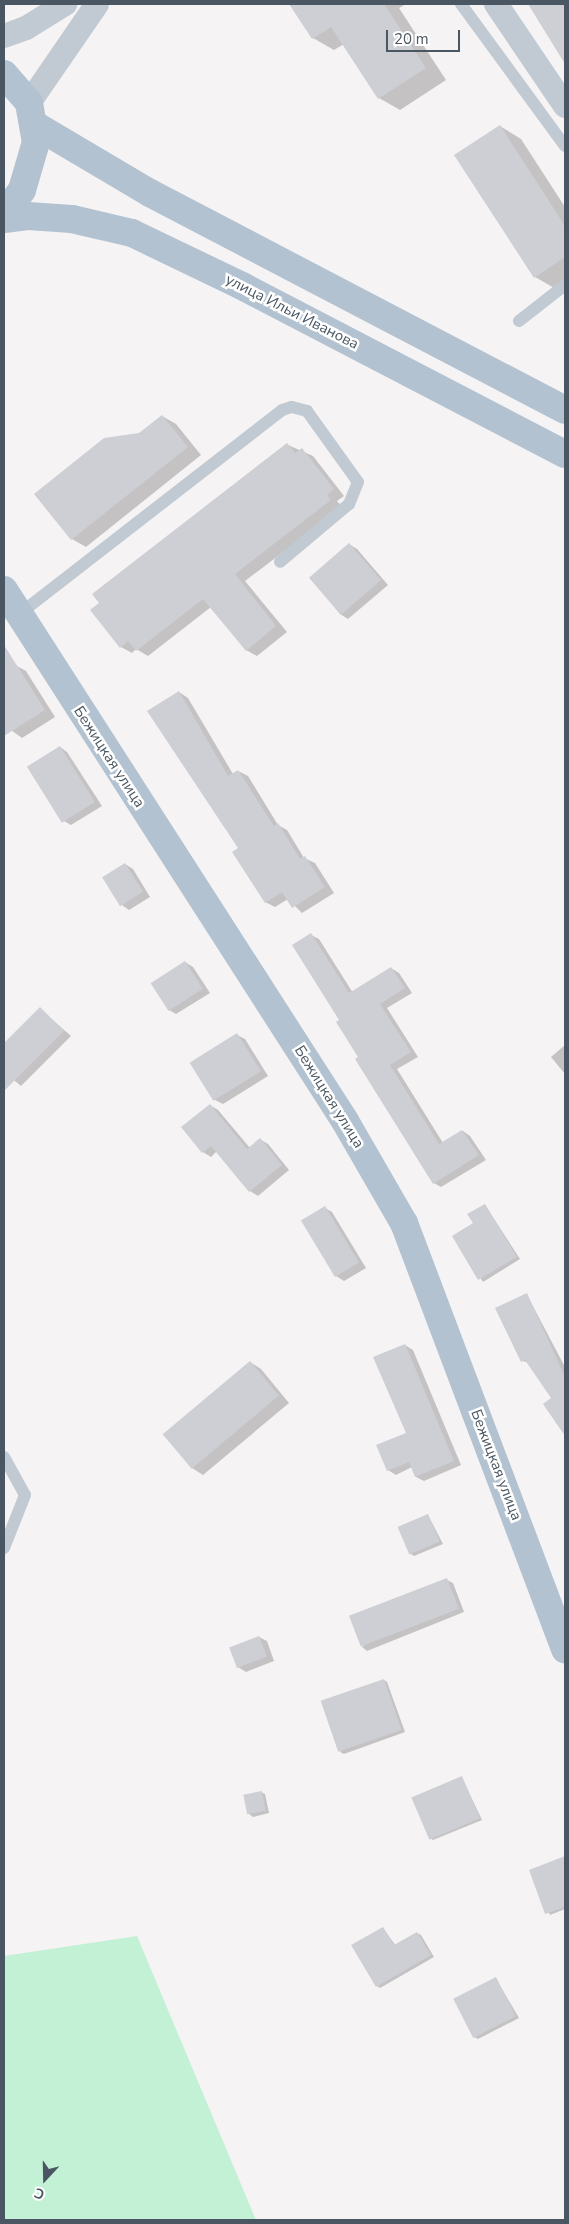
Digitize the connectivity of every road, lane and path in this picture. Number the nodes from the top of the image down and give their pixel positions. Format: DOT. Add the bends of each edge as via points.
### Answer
graph roads {
  1 [pos="65,4"];
  2 [pos="97,4"];
  3 [pos="461,4"];
  4 [pos="496,4"];
  5 [pos="4,36"];
  6 [pos="533,61"];
  7 [pos="4,74"];
  8 [pos="565,87"];
  9 [pos="565,106"];
  10 [pos="32,114"];
  11 [pos="565,146"];
  12 [pos="4,214"];
  13 [pos="4,219"];
  14 [pos="565,285"];
  15 [pos="519,321"];
  16 [pos="565,410"];
  17 [pos="565,454"];
  18 [pos="280,562"];
  19 [pos="4,590"];
  20 [pos="18,615"];
  21 [pos="4,1457"];
  22 [pos="4,1548"];
  23 [pos="565,1650"];
  1 -- 5 [label="street" via="26,28"];
  2 -- 10 [label="street"];
  3 -- 11 [label="lane"];
  4 -- 6 [label="street"];
  6 -- 8 [label="lane"];
  6 -- 9 [label="street"];
  7 -- 10 [label="main road"];
  10 -- 12 [label="main road" via="36,142 31,166 22,190"];
  10 -- 16 [label="main road" via="150,193"];
  13 -- 17 [label="main road, улица Ильи Иванова" via="28,216 72,219 132,233 242,286"];
  14 -- 15 [label="lane"];
  18 -- 20 [label="lane" via="349,504 358,482 307,411 292,407 275,416"];
  19 -- 20 [label="main road, Бежицкая улица"];
  20 -- 23 [label="main road, Бежицкая улица" via="345,1121 404,1223"];
  21 -- 22 [label="lane" via="24,1495"];
}
